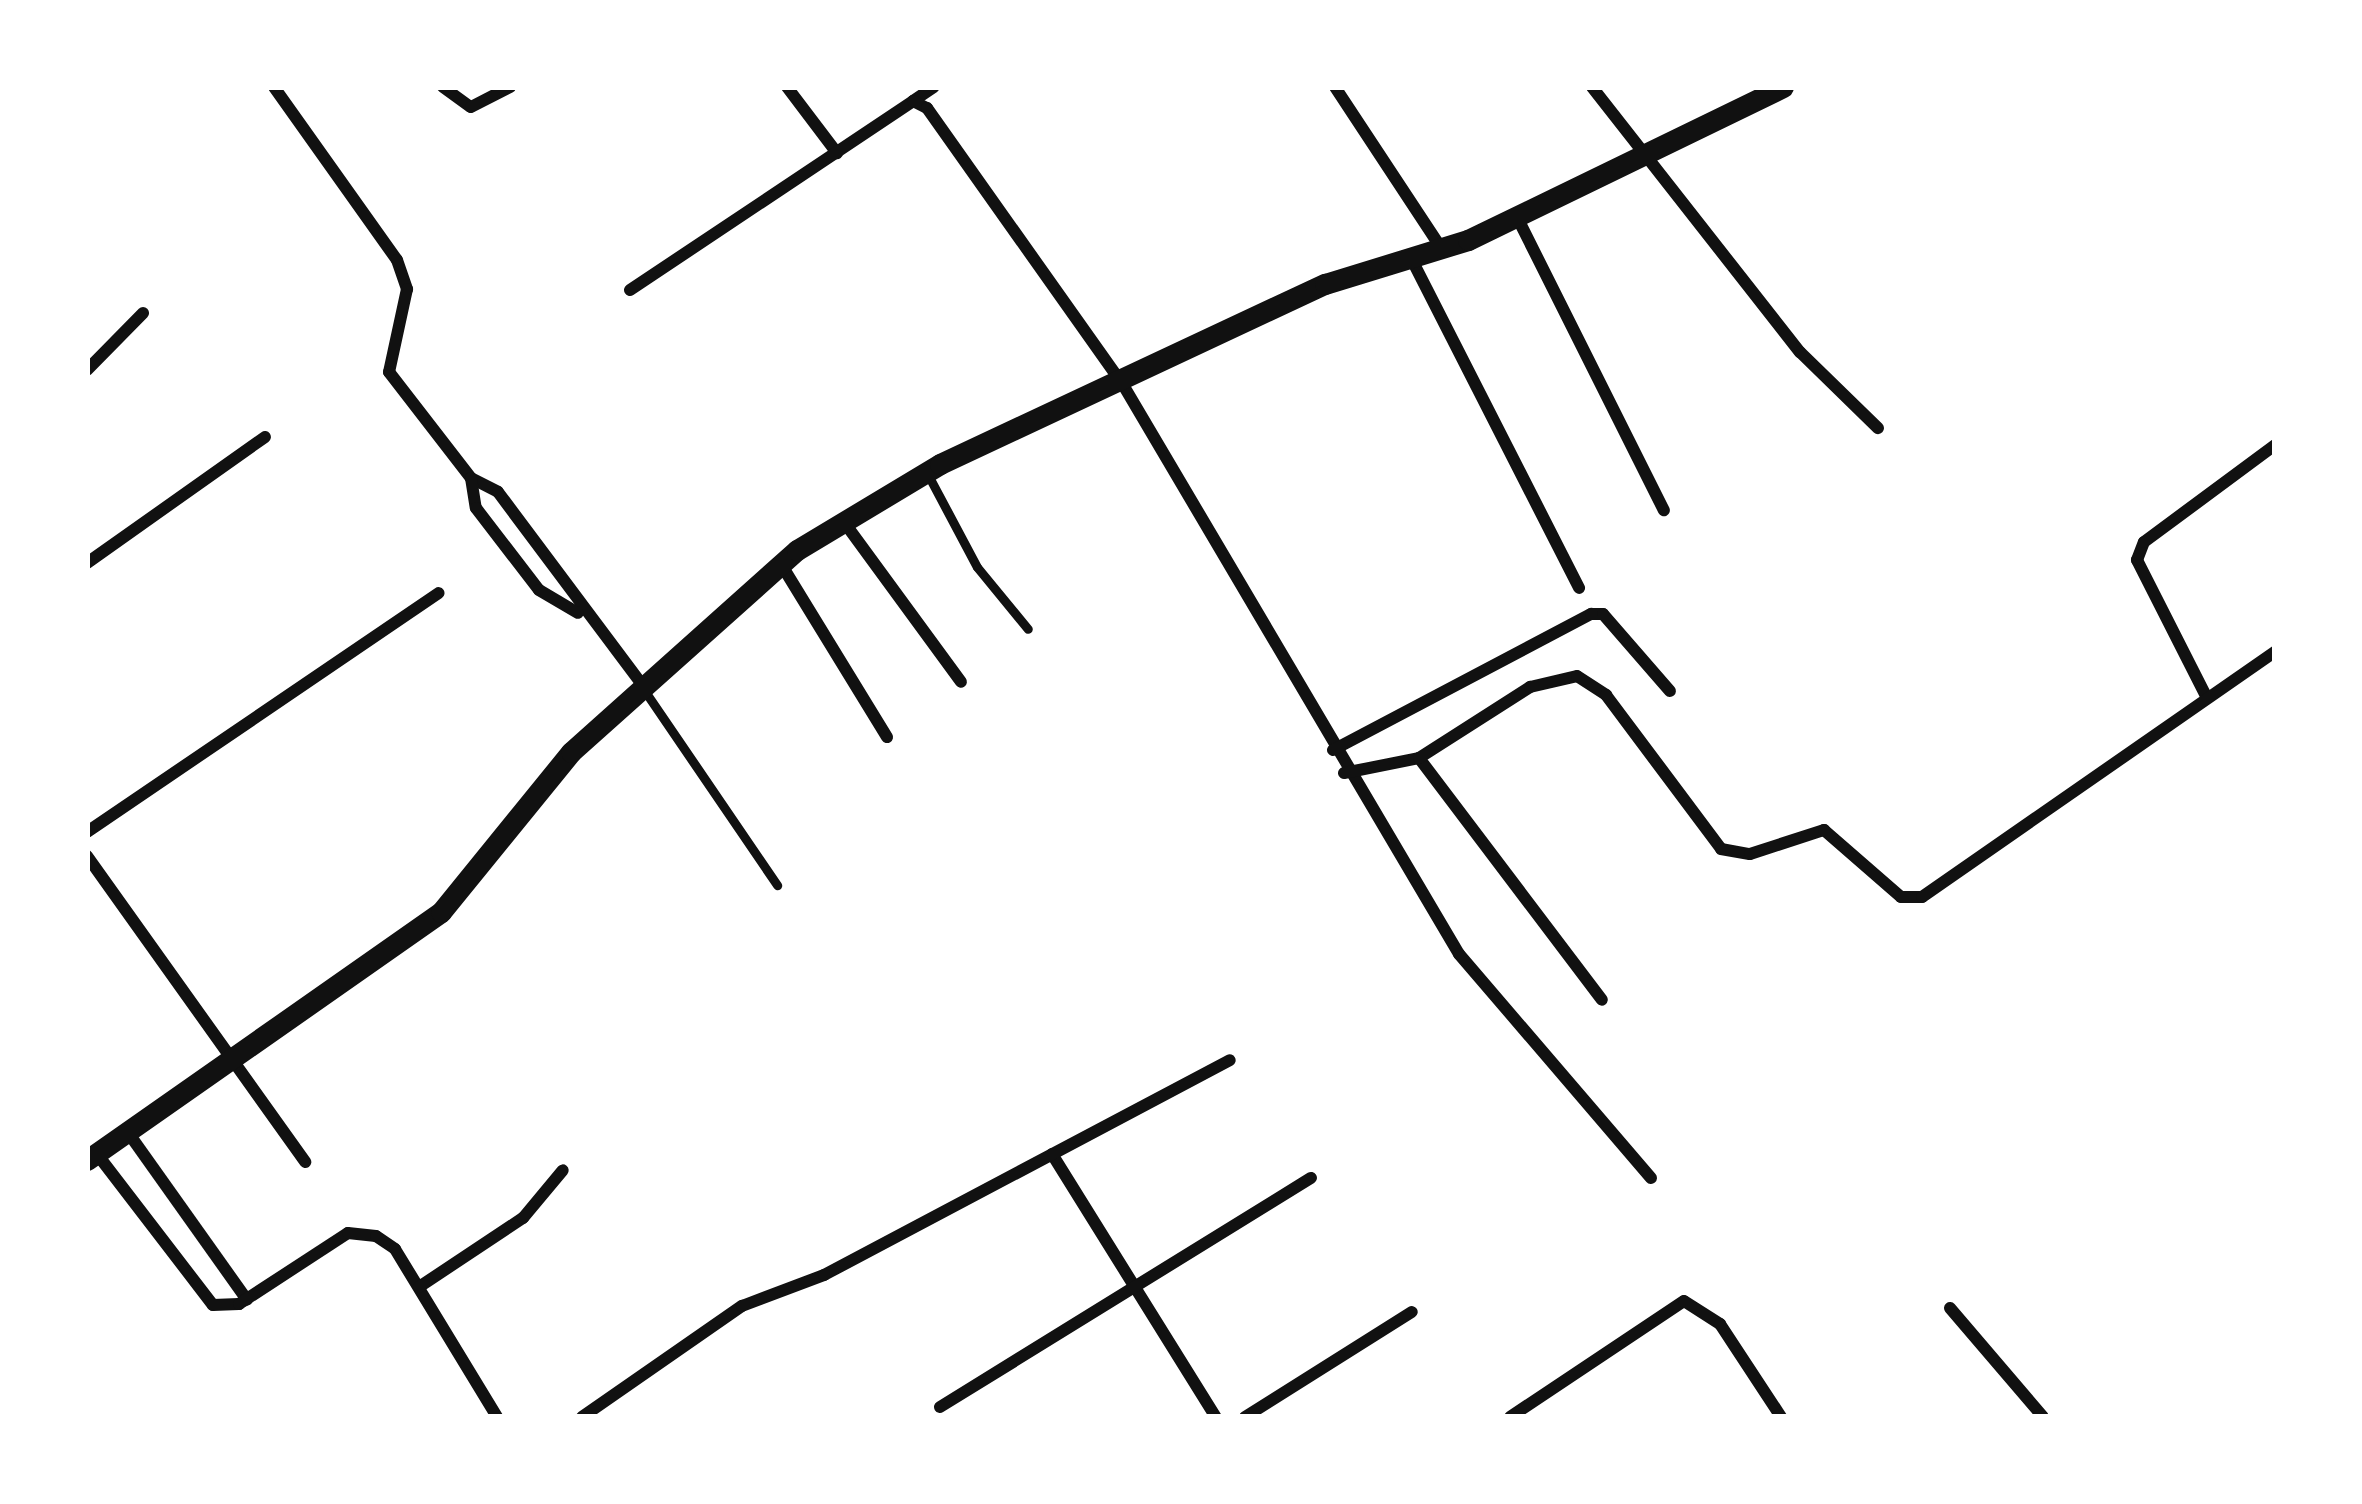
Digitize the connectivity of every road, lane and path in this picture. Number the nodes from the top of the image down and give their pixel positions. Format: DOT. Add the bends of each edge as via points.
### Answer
graph roads {
  1 [pos="274,87"];
  2 [pos="443,87"];
  3 [pos="510,87"];
  4 [pos="787,87"];
  5 [pos="934,87"];
  6 [pos="1335,87"];
  7 [pos="1592,87"];
  8 [pos="1783,87"];
  9 [pos="913,101"];
  10 [pos="1652,152"];
  11 [pos="837,153"];
  12 [pos="1517,217"];
  13 [pos="1441,248"];
  14 [pos="1412,260"];
  15 [pos="629,290"];
  16 [pos="142,313"];
  17 [pos="87,370"];
  18 [pos="1122,383"];
  19 [pos="1878,428"];
  20 [pos="265,437"];
  21 [pos="2275,445"];
  22 [pos="927,472"];
  23 [pos="471,478"];
  24 [pos="1664,510"];
  25 [pos="844,523"];
  26 [pos="87,563"];
  27 [pos="781,564"];
  28 [pos="1579,587"];
  29 [pos="439,593"];
  30 [pos="582,615"];
  31 [pos="1028,629"];
  32 [pos="2275,652"];
  33 [pos="640,682"];
  34 [pos="961,682"];
  35 [pos="1670,691"];
  36 [pos="2207,698"];
  37 [pos="887,737"];
  38 [pos="1333,750"];
  39 [pos="1419,758"];
  40 [pos="1344,772"];
  41 [pos="87,832"];
  42 [pos="87,856"];
  43 [pos="777,885"];
  44 [pos="1602,1000"];
  45 [pos="234,1052"];
  46 [pos="1229,1060"];
  47 [pos="127,1131"];
  48 [pos="1052,1154"];
  49 [pos="92,1157"];
  50 [pos="305,1162"];
  51 [pos="562,1170"];
  52 [pos="1311,1178"];
  53 [pos="1651,1178"];
  54 [pos="419,1287"];
  55 [pos="1134,1291"];
  56 [pos="247,1300"];
  57 [pos="1950,1308"];
  58 [pos="1412,1312"];
  59 [pos="1530,1404"];
  60 [pos="940,1407"];
  61 [pos="497,1417"];
  62 [pos="582,1417"];
  63 [pos="1216,1417"];
  64 [pos="1245,1417"];
  65 [pos="1510,1417"];
  66 [pos="1538,1417"];
  67 [pos="1781,1417"];
  68 [pos="2043,1417"];
  1 -- 23 [label="street" via="397,260 407,289 388,372"];
  2 -- 3 [label="street" via="472,107"];
  4 -- 11 [label="street"];
  5 -- 9 [label="street"];
  6 -- 13 [label="street"];
  7 -- 10 [label="street"];
  8 -- 10 [label="street"];
  9 -- 11 [label="street"];
  9 -- 18 [label="street" via="938,118"];
  10 -- 12 [label="street"];
  10 -- 19 [label="street" via="1800,352"];
  11 -- 15 [label="street"];
  12 -- 13 [label="street"];
  12 -- 24 [label="street"];
  13 -- 14 [label="street"];
  14 -- 18 [label="street" via="1325,284"];
  14 -- 28 [label="street"];
  16 -- 17 [label="street"];
  18 -- 22 [label="street"];
  18 -- 38 [label="street" via="1263,608"];
  20 -- 26 [label="street"];
  21 -- 36 [label="street" via="2144,542 2137,560"];
  22 -- 25 [label="street"];
  22 -- 31 [label="lane" via="977,568"];
  23 -- 30 [label="street" via="498,492"];
  23 -- 30 [label="street" via="476,508 539,590"];
  25 -- 27 [label="street"];
  25 -- 34 [label="street"];
  27 -- 33 [label="street"];
  27 -- 37 [label="street"];
  29 -- 41 [label="street"];
  30 -- 33 [label="street"];
  32 -- 36 [label="street"];
  33 -- 43 [label="lane"];
  33 -- 45 [label="street" via="441,912"];
  35 -- 38 [label="street" via="1604,614 1591,614"];
  36 -- 39 [label="street" via="1922,897 1882,884 1845,838 1823,830 1750,854 1721,849 1606,694 1577,676 1530,687"];
  38 -- 40 [label="street"];
  39 -- 40 [label="street"];
  39 -- 44 [label="street"];
  40 -- 53 [label="street" via="1459,954"];
  42 -- 45 [label="street"];
  45 -- 47 [label="street"];
  45 -- 50 [label="street"];
  46 -- 48 [label="street"];
  47 -- 49 [label="street"];
  47 -- 56 [label="street"];
  48 -- 55 [label="street"];
  48 -- 62 [label="street" via="742,1306"];
  49 -- 56 [label="street" via="195,1292 213,1305"];
  51 -- 54 [label="street" via="523,1218"];
  52 -- 55 [label="street"];
  54 -- 56 [label="street" via="395,1249 348,1233"];
  54 -- 61 [label="street"];
  55 -- 60 [label="street"];
  55 -- 63 [label="street"];
  57 -- 68 [label="street"];
  58 -- 64 [label="street"];
  59 -- 65 [label="street"];
  59 -- 66 [label="street"];
  59 -- 67 [label="street" via="1684,1301 1720,1324"];
}
